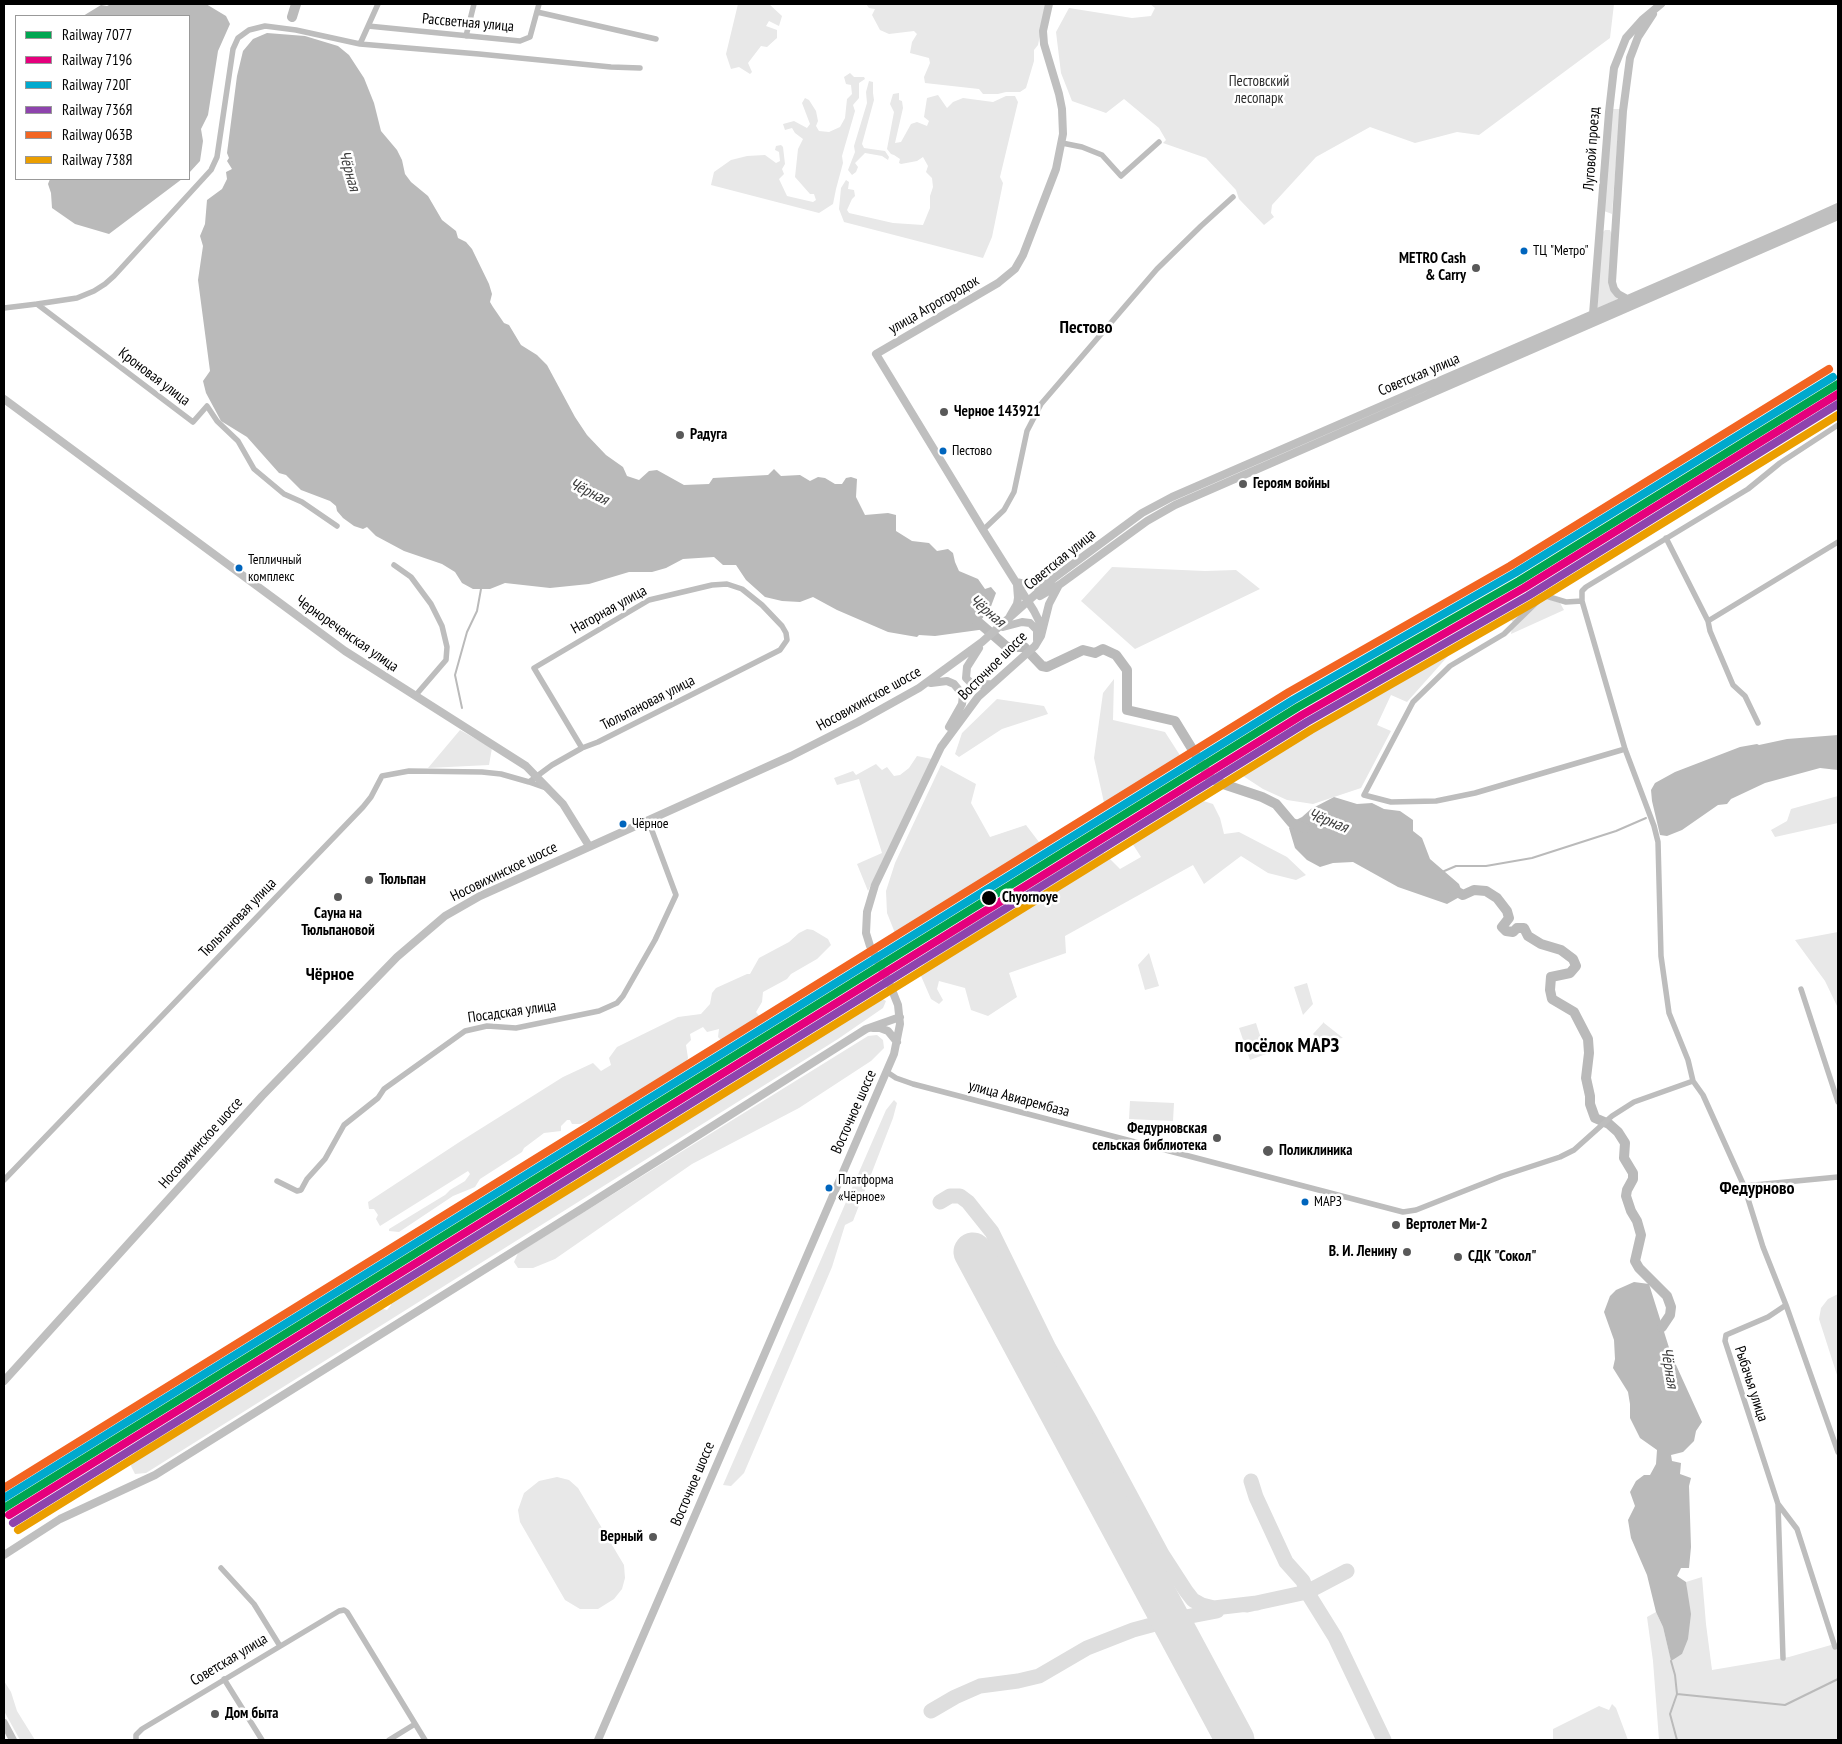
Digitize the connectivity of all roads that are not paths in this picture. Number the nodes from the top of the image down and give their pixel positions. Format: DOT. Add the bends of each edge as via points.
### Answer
graph roads {
  1 [pos="378,4"];
  2 [pos="474,4"];
  3 [pos="539,4"];
  4 [pos="1049,4"];
  5 [pos="1662,4"];
  6 [pos="537,12"];
  7 [pos="368,26"];
  8 [pos="466,36"];
  9 [pos="656,39"];
  10 [pos="360,44"];
  11 [pos="640,68"];
  12 [pos="1159,142"];
  13 [pos="1062,143"];
  14 [pos="1233,197"];
  15 [pos="1838,206"];
  16 [pos="1838,216"];
  17 [pos="1627,299"];
  18 [pos="37,304"];
  19 [pos="4,308"];
  20 [pos="1593,314"];
  21 [pos="4,399"];
  22 [pos="1838,425"];
  23 [pos="337,526"];
  24 [pos="983,530"];
  25 [pos="1666,538"];
  26 [pos="1838,542"];
  27 [pos="394,565"];
  28 [pos="1016,582"];
  29 [pos="1057,582"];
  30 [pos="1582,601"];
  31 [pos="1029,602"];
  32 [pos="1708,621"];
  33 [pos="1001,627"];
  34 [pos="1043,629"];
  35 [pos="982,642"];
  36 [pos="1034,647"];
  37 [pos="780,650"];
  38 [pos="927,684"];
  39 [pos="992,684"];
  40 [pos="415,696"];
  41 [pos="1758,723"];
  42 [pos="941,747"];
  43 [pos="582,748"];
  44 [pos="1625,748"];
  45 [pos="537,776"];
  46 [pos="529,782"];
  47 [pos="550,789"];
  48 [pos="648,820"];
  49 [pos="590,846"];
  50 [pos="1801,989"];
  51 [pos="900,1017"];
  52 [pos="866,1029"];
  53 [pos="897,1042"];
  54 [pos="887,1072"];
  55 [pos="1693,1081"];
  56 [pos="1838,1102"];
  57 [pos="1838,1177"];
  58 [pos="4,1180"];
  59 [pos="277,1181"];
  60 [pos="1744,1186"];
  61 [pos="1786,1305"];
  62 [pos="4,1381"];
  63 [pos="1838,1452"];
  64 [pos="1778,1504"];
  65 [pos="4,1555"];
  66 [pos="221,1568"];
  67 [pos="280,1646"];
  68 [pos="1835,1647"];
  69 [pos="1783,1658"];
  70 [pos="224,1679"];
  71 [pos="4,1722"];
  72 [pos="415,1724"];
  73 [pos="13,1740"];
  74 [pos="136,1740"];
  75 [pos="262,1740"];
  76 [pos="389,1740"];
  77 [pos="425,1740"];
  78 [pos="598,1740"];
  1 -- 7 [label="street"];
  2 -- 8 [label="street"];
  3 -- 6 [label="street, Рассветная улица"];
  4 -- 13 [label="main road, улица Агрогородок" via="1043,31 1044,44 1062,109"];
  5 -- 17 [label="main road, Луговой проезд" via="1638,37 1630,58 1623,111 1612,282 1618,294"];
  5 -- 20 [label="main road, Луговой проезд" via="1630,33 1614,68"];
  6 -- 8 [label="street, Рассветная улица" via="533,32 526,40"];
  6 -- 9 [label="street"];
  7 -- 8 [label="street, Рассветная улица"];
  7 -- 10 [label="street"];
  10 -- 11 [label="street"];
  10 -- 18 [label="street" via="265,26 242,34 233,49 217,157 211,170 105,284 78,298"];
  12 -- 13 [label="street" via="1121,176 1102,155"];
  13 -- 24 [label="main road, улица Агрогородок" via="1056,169 1015,269 998,283 876,354"];
  14 -- 24 [label="street" via="1158,269 1041,404 1027,431 1014,492 1004,510"];
  15 -- 17 [label="main road, Советская улица"];
  16 -- 29 [label="main road, Советская улица" via="1175,505 1147,520"];
  17 -- 20 [label="main road, Советская улица"];
  18 -- 19 [label="street"];
  18 -- 23 [label="street, Кроновая улица" via="193,422 207,406 238,441 254,469 284,494"];
  20 -- 29 [label="main road, Советская улица" via="1172,496 1142,513"];
  21 -- 40 [label="main road, Чернореченская улица" via="310,627"];
  22 -- 25 [label="street" via="1780,462 1748,489"];
  24 -- 28 [label="main road, улица Агрогородок"];
  25 -- 30 [label="street" via="1586,587 1582,591"];
  25 -- 32 [label="street"];
  26 -- 32 [label="street"];
  27 -- 40 [label="street" via="411,577 431,604 442,626 447,647 446,660"];
  28 -- 29 [label="main road" via="1035,586"];
  28 -- 31 [label="main road, улица Агрогородок"];
  28 -- 33 [label="main road" via="1016,604"];
  29 -- 31 [label="main road, Советская улица"];
  29 -- 34 [label="main road"];
  30 -- 44 [label="street"];
  30 -- 44 [label="street" via="1566,602 1546,596 1504,634 1450,666 1413,702 1364,795 1391,802 1436,801 1475,793"];
  31 -- 33 [label="main road, Носовихинское шоссе"];
  31 -- 34 [label="main road, Восточное шоссе"];
  32 -- 41 [label="street" via="1733,685 1745,696"];
  33 -- 35 [label="main road, Носовихинское шоссе"];
  33 -- 36 [label="main road" via="1022,622 1032,624 1038,632"];
  34 -- 36 [label="main road, Восточное шоссе"];
  35 -- 38 [label="main road, Носовихинское шоссе"];
  35 -- 39 [label="main road" via="967,667 966,678 973,685"];
  36 -- 39 [label="main road, Восточное шоссе"];
  37 -- 43 [label="street, Тюльпановая улица"];
  37 -- 43 [label="street, Нагорная улица" via="786,640 782,626 742,589 727,584 649,600 534,668"];
  38 -- 42 [label="main road" via="947,681 963,695 962,704"];
  38 -- 48 [label="main road, Носовихинское шоссе" via="807,749"];
  39 -- 42 [label="main road, Восточное шоссе" via="964,714"];
  40 -- 45 [label="main road, Чернореченская улица" via="517,759"];
  42 -- 51 [label="main road, Восточное шоссе" via="875,885 866,920 867,939 894,992"];
  43 -- 45 [label="street, Тюльпановая улица"];
  44 -- 55 [label="street" via="1658,842 1661,956 1667,1005"];
  45 -- 46 [label="street, Тюльпановая улица"];
  45 -- 47 [label="main road, Чернореченская улица"];
  46 -- 47 [label="street, Тюльпановая улица"];
  46 -- 58 [label="street, Тюльпановая улица" via="482,772 410,771 382,776 363,807"];
  47 -- 49 [label="main road, Чернореченская улица"];
  48 -- 49 [label="main road, Носовихинское шоссе"];
  48 -- 59 [label="street, Посадская улица" via="676,895 656,940 617,1003 599,1011 516,1028 487,1026 465,1031 384,1089 378,1098 344,1125 325,1159 301,1190"];
  49 -- 62 [label="main road, Носовихинское шоссе" via="466,904 411,944 262,1096"];
  50 -- 56 [label="street"];
  51 -- 52 [label="main road"];
  51 -- 53 [label="main road, Восточное шоссе"];
  52 -- 53 [label="main road" via="888,1031"];
  52 -- 65 [label="main road" via="154,1474 60,1519"];
  53 -- 54 [label="main road, Восточное шоссе"];
  54 -- 55 [label="street, улица Авиарембаза" via="914,1084 1409,1212 1560,1157 1582,1144 1612,1116 1634,1102"];
  54 -- 78 [label="main road, Восточное шоссе"];
  55 -- 60 [label="street" via="1703,1095"];
  57 -- 60 [label="street"];
  60 -- 61 [label="street"];
  61 -- 63 [label="street"];
  61 -- 64 [label="street, Рыбачья улица" via="1768,1317 1726,1335 1725,1341"];
  64 -- 68 [label="street" via="1797,1529"];
  64 -- 69 [label="street"];
  66 -- 67 [label="street" via="254,1604"];
  67 -- 70 [label="street, Советская улица"];
  67 -- 72 [label="street, Советская улица" via="344,1610"];
  70 -- 74 [label="street, Советская улица" via="142,1729"];
  70 -- 75 [label="street"];
  71 -- 73 [label="main road"];
  72 -- 76 [label="street"];
  72 -- 77 [label="street"];
}
